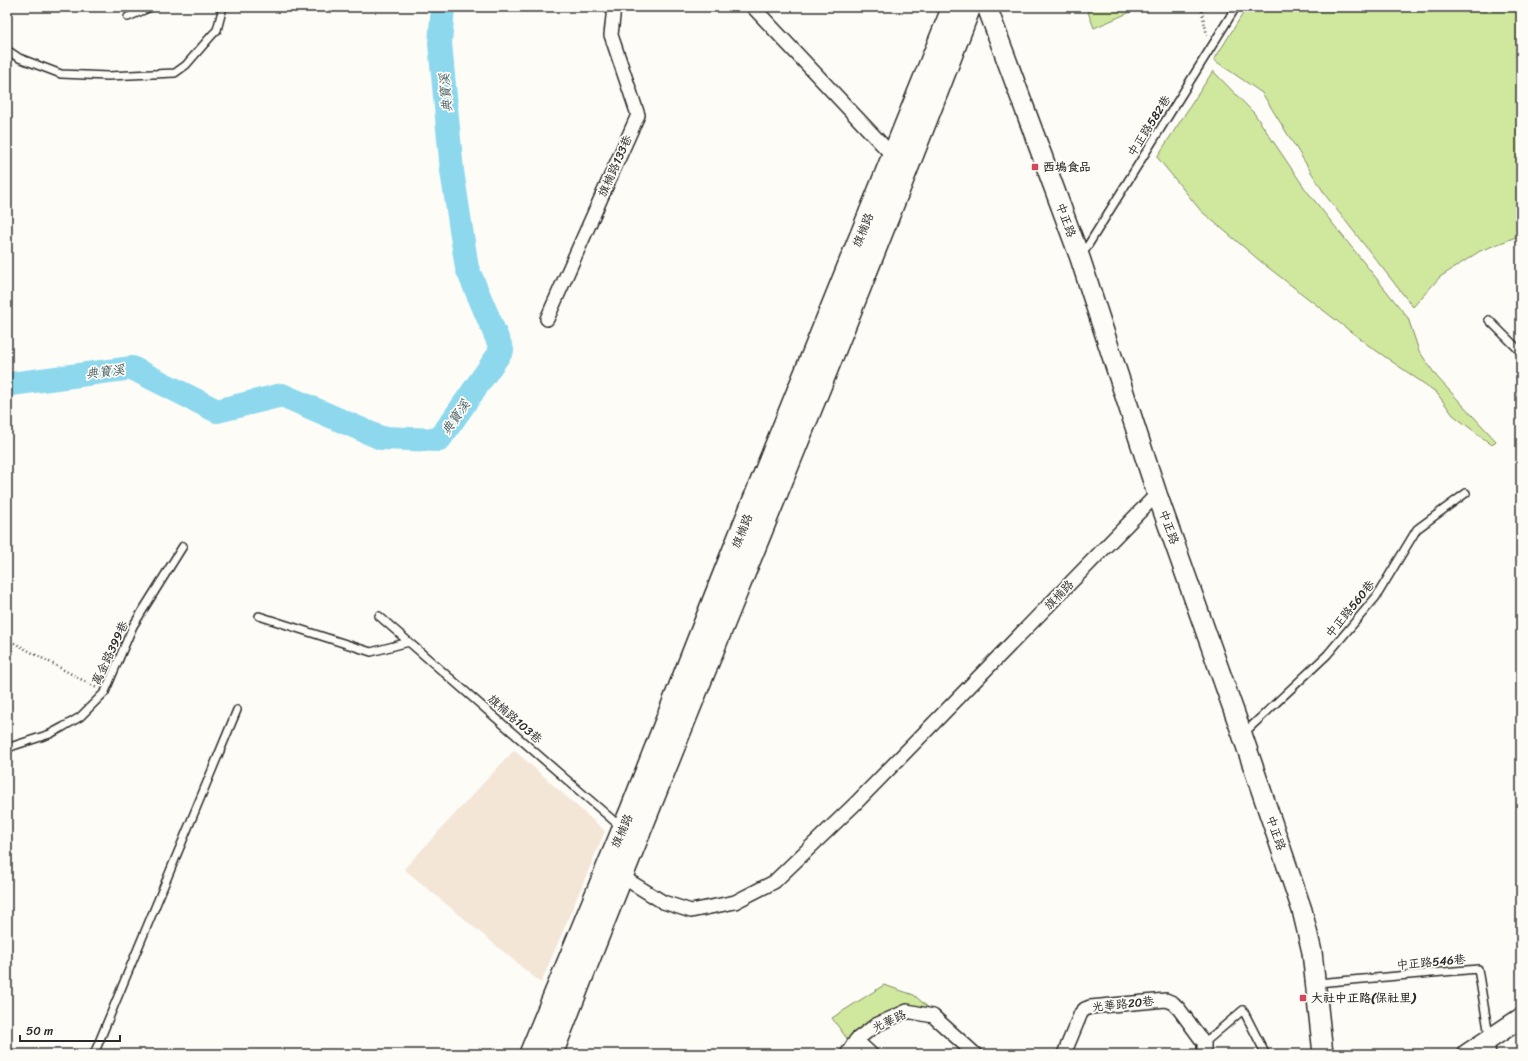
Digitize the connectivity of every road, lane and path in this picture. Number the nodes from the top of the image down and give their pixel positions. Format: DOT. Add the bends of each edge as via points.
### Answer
graph roads {
  1 [pos="151,7"];
  2 [pos="223,7"];
  3 [pos="614,7"];
  4 [pos="753,7"];
  5 [pos="953,7"];
  6 [pos="970,7"];
  7 [pos="988,7"];
  8 [pos="1201,7"];
  9 [pos="1236,7"];
  10 [pos="128,17"];
  11 [pos="1210,49"];
  12 [pos="7,50"];
  13 [pos="901,161"];
  14 [pos="1080,258"];
  15 [pos="547,319"];
  16 [pos="1489,320"];
  17 [pos="1521,352"];
  18 [pos="1466,493"];
  19 [pos="1157,494"];
  20 [pos="184,546"];
  21 [pos="259,616"];
  22 [pos="379,616"];
  23 [pos="7,639"];
  24 [pos="409,642"];
  25 [pos="104,692"];
  26 [pos="238,710"];
  27 [pos="1242,734"];
  28 [pos="7,749"];
  29 [pos="629,834"];
  30 [pos="621,876"];
  31 [pos="1315,983"];
  32 [pos="1521,1018"];
  33 [pos="856,1040"];
  34 [pos="1491,1047"];
  35 [pos="1204,1048"];
  36 [pos="1264,1051"];
  37 [pos="94,1054"];
  38 [pos="530,1054"];
  39 [pos="552,1054"];
  40 [pos="847,1054"];
  41 [pos="872,1054"];
  42 [pos="975,1054"];
  43 [pos="1064,1054"];
  44 [pos="1322,1054"];
  45 [pos="1467,1054"];
  1 -- 10 [label="lane"];
  2 -- 12 [label="lane" via="218,30 186,65 175,73 108,76 61,74 19,58"];
  3 -- 15 [label="street, 旗楠路133巷" via="611,35 638,115"];
  4 -- 13 [label="street"];
  5 -- 13 [label="main road, 旗楠路"];
  6 -- 13 [label="main road, 旗楠路"];
  7 -- 14 [label="main road, 中正路"];
  8 -- 11 [label="path"];
  9 -- 11 [label="lane, 中正路582巷"];
  11 -- 14 [label="lane, 中正路582巷"];
  13 -- 29 [label="main road, 旗楠路" via="725,571 631,810"];
  14 -- 19 [label="main road, 中正路"];
  16 -- 17 [label="lane"];
  18 -- 27 [label="lane, 中正路560巷" via="1416,529 1376,597 1327,655"];
  19 -- 27 [label="main road, 中正路"];
  19 -- 30 [label="street, 旗楠路" via="855,804 774,882 735,902 691,911 664,902"];
  20 -- 25 [label="lane, 萬金路399巷" via="133,626"];
  21 -- 24 [label="lane" via="371,652"];
  22 -- 24 [label="lane, 旗楠路103巷"];
  23 -- 25 [label="path"];
  24 -- 29 [label="lane, 旗楠路103巷"];
  25 -- 28 [label="lane, 萬金路399巷" via="80,717 50,734"];
  26 -- 37 [label="lane"];
  27 -- 31 [label="main road, 中正路" via="1302,910 1312,952"];
  29 -- 30 [label="main road, 旗楠路"];
  29 -- 38 [label="main road, 旗楠路"];
  30 -- 39 [label="main road, 旗楠路"];
  31 -- 34 [label="lane, 中正路546巷" via="1478,969"];
  31 -- 44 [label="main road, 中正路"];
  32 -- 34 [label="main road"];
  33 -- 40 [label="street, 光華路"];
  33 -- 41 [label="street"];
  33 -- 42 [label="street, 光華路" via="876,1025 907,1011 933,1016"];
  34 -- 45 [label="main road"];
  35 -- 36 [label="lane" via="1243,1010"];
  35 -- 43 [label="street, 光華路20巷" via="1179,1008 1166,1000 1084,1009"];
}
